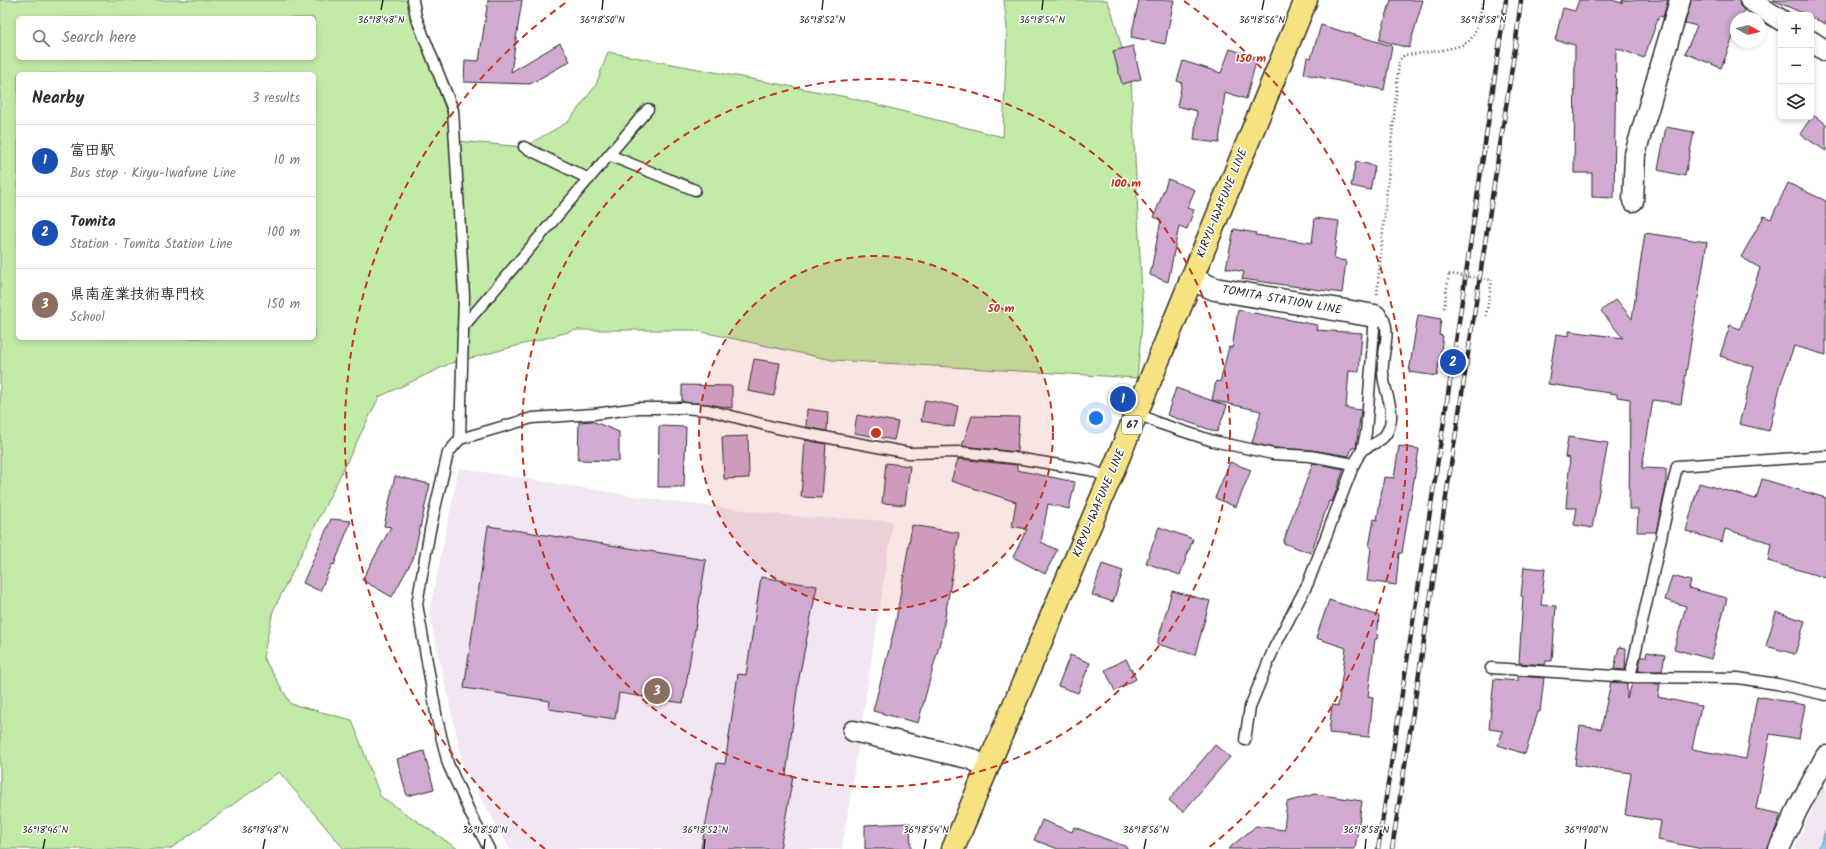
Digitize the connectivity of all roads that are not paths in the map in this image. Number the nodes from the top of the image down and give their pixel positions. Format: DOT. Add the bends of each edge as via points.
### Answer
graph roads {
  1 [pos="413,0"];
  2 [pos="1306,0"];
  3 [pos="1680,0"];
  4 [pos="1750,0"];
  5 [pos="1778,18"];
  6 [pos="1814,43"];
  7 [pos="1826,51"];
  8 [pos="648,109"];
  9 [pos="524,147"];
  10 [pos="609,155"];
  11 [pos="589,179"];
  12 [pos="695,190"];
  13 [pos="1633,201"];
  14 [pos="1191,279"];
  15 [pos="1375,316"];
  16 [pos="463,327"];
  17 [pos="1137,414"];
  18 [pos="460,439"];
  19 [pos="1362,450"];
  20 [pos="1826,456"];
  21 [pos="1354,464"];
  22 [pos="1110,478"];
  23 [pos="1491,668"];
  24 [pos="1630,677"];
  25 [pos="1826,695"];
  26 [pos="853,731"];
  27 [pos="1245,740"];
  28 [pos="1826,756"];
  29 [pos="987,769"];
  30 [pos="489,849"];
  31 [pos="953,849"];
  32 [pos="1779,849"];
  1 -- 16 [label="lane" via="416,17 453,110 464,296"];
  2 -- 14 [label="main road, KIRYU-IWAFUNE LINE / 67"];
  3 -- 13 [label="street" via="1635,154"];
  4 -- 5 [label="street"];
  6 -- 7 [label="street"];
  8 -- 10 [label="lane"];
  9 -- 11 [label="lane"];
  10 -- 11 [label="lane"];
  10 -- 12 [label="lane"];
  11 -- 16 [label="lane"];
  14 -- 15 [label="main road, TOMITA STATION LINE" via="1215,289"];
  14 -- 17 [label="main road, KIRYU-IWAFUNE LINE / 67"];
  15 -- 19 [label="lane" via="1366,433"];
  15 -- 19 [label="lane" via="1384,319 1387,327 1382,371 1392,409 1392,420 1382,439"];
  16 -- 18 [label="lane"];
  17 -- 21 [label="lane" via="1213,441 1273,454 1310,456"];
  17 -- 22 [label="main road, KIRYU-IWAFUNE LINE / 67"];
  18 -- 22 [label="lane" via="532,418 638,408 682,408 708,410 777,428 909,453 960,452 1022,459 1090,470"];
  18 -- 30 [label="lane" via="448,453 430,530 417,604 437,719 448,764"];
  19 -- 21 [label="lane"];
  20 -- 24 [label="lane" via="1677,466"];
  21 -- 27 [label="lane" via="1308,583 1274,648 1250,707"];
  22 -- 29 [label="main road, KIRYU-IWAFUNE LINE / 67"];
  23 -- 24 [label="lane"];
  24 -- 25 [label="lane" via="1738,678"];
  26 -- 29 [label="street" via="972,759"];
  28 -- 32 [label="street"];
  29 -- 31 [label="main road, KIRYU-IWAFUNE LINE / 67"];
}
